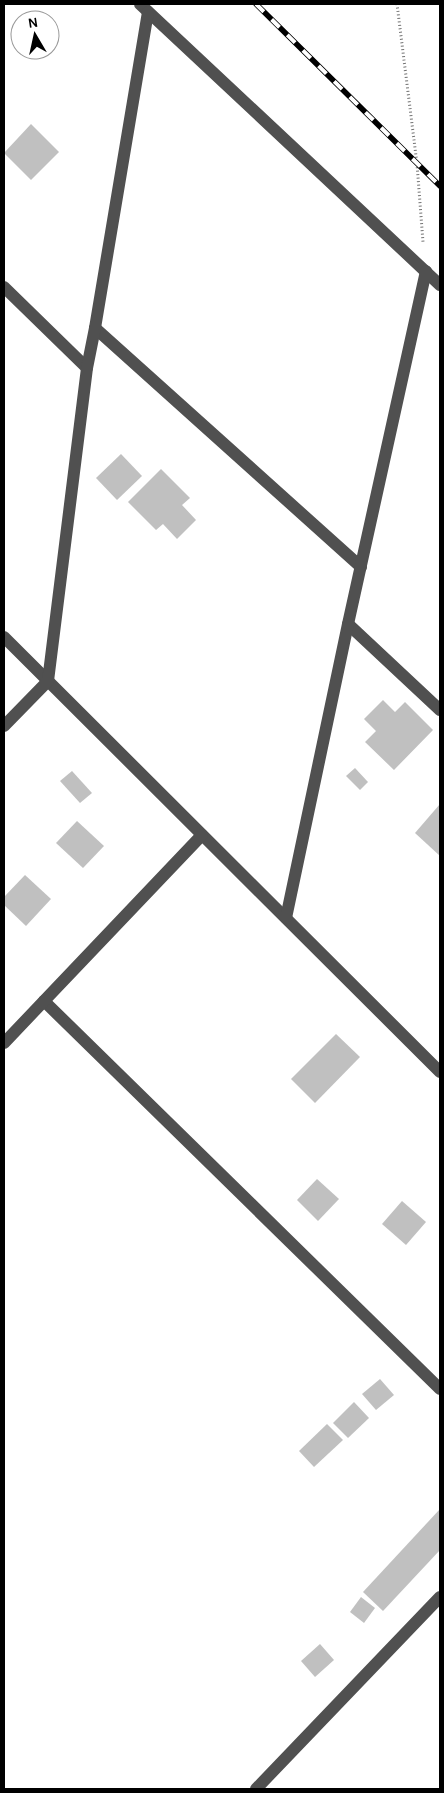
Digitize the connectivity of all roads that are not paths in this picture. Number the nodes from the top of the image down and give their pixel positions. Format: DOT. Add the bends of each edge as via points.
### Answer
graph roads {
  1 [pos="144,8"];
  2 [pos="426,271"];
  3 [pos="440,284"];
  4 [pos="4,287"];
  5 [pos="96,328"];
  6 [pos="87,368"];
  7 [pos="361,567"];
  8 [pos="348,624"];
  9 [pos="4,637"];
  10 [pos="48,681"];
  11 [pos="440,710"];
  12 [pos="4,726"];
  13 [pos="202,835"];
  14 [pos="286,918"];
  15 [pos="44,1001"];
  16 [pos="4,1044"];
  17 [pos="440,1072"];
  18 [pos="440,1389"];
  19 [pos="440,1597"];
  20 [pos="256,1789"];
  1 -- 2 [label="street"];
  1 -- 5 [label="street"];
  2 -- 3 [label="street"];
  2 -- 7 [label="street"];
  4 -- 6 [label="street"];
  5 -- 6 [label="street"];
  5 -- 7 [label="street"];
  6 -- 10 [label="street"];
  7 -- 8 [label="street"];
  8 -- 11 [label="street"];
  8 -- 14 [label="street"];
  9 -- 10 [label="street"];
  10 -- 12 [label="street"];
  10 -- 13 [label="street"];
  13 -- 14 [label="street"];
  13 -- 15 [label="street"];
  14 -- 17 [label="street"];
  15 -- 16 [label="street"];
  15 -- 18 [label="street"];
  19 -- 20 [label="street"];
}
